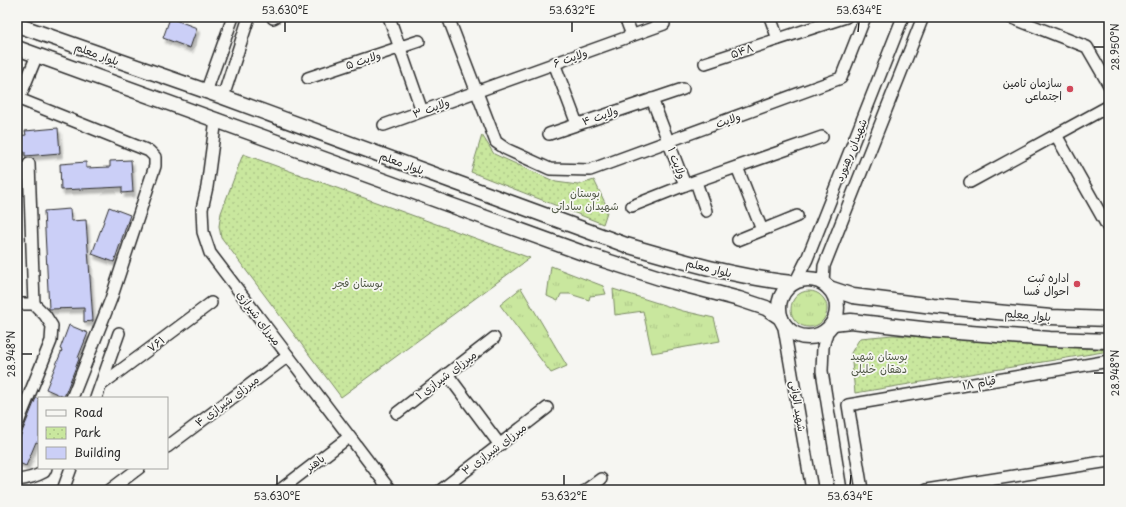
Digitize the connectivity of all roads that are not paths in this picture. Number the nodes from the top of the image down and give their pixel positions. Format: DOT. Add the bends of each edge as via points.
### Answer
graph roads {
  1 [pos="233,17"];
  2 [pos="249,17"];
  3 [pos="389,17"];
  4 [pos="448,17"];
  5 [pos="625,17"];
  6 [pos="770,17"];
  7 [pos="846,17"];
  8 [pos="865,17"];
  9 [pos="903,17"];
  10 [pos="923,17"];
  11 [pos="1010,17"];
  12 [pos="664,24"];
  13 [pos="17,25"];
  14 [pos="632,35"];
  15 [pos="778,39"];
  16 [pos="419,41"];
  17 [pos="17,48"];
  18 [pos="400,48"];
  19 [pos="37,55"];
  20 [pos="554,63"];
  21 [pos="705,63"];
  22 [pos="308,78"];
  23 [pos="1109,85"];
  24 [pos="683,89"];
  25 [pos="477,91"];
  26 [pos="206,92"];
  27 [pos="223,97"];
  28 [pos="18,98"];
  29 [pos="652,99"];
  30 [pos="1109,106"];
  31 [pos="422,111"];
  32 [pos="199,113"];
  33 [pos="216,119"];
  34 [pos="577,124"];
  35 [pos="384,125"];
  36 [pos="549,134"];
  37 [pos="1056,136"];
  38 [pos="822,137"];
  39 [pos="669,142"];
  40 [pos="29,164"];
  41 [pos="737,167"];
  42 [pos="970,182"];
  43 [pos="691,183"];
  44 [pos="632,206"];
  45 [pos="706,211"];
  46 [pos="797,216"];
  47 [pos="1109,229"];
  48 [pos="762,230"];
  49 [pos="738,240"];
  50 [pos="794,282"];
  51 [pos="826,285"];
  52 [pos="211,303"];
  53 [pos="17,304"];
  54 [pos="34,304"];
  55 [pos="1109,319"];
  56 [pos="782,320"];
  57 [pos="831,326"];
  58 [pos="119,334"];
  59 [pos="494,338"];
  60 [pos="1109,341"];
  61 [pos="288,356"];
  62 [pos="1109,361"];
  63 [pos="447,374"];
  64 [pos="101,385"];
  65 [pos="72,397"];
  66 [pos="96,397"];
  67 [pos="547,408"];
  68 [pos="397,412"];
  69 [pos="17,425"];
  70 [pos="350,437"];
  71 [pos="500,445"];
  72 [pos="168,446"];
  73 [pos="1109,461"];
  74 [pos="46,469"];
  75 [pos="71,469"];
  76 [pos="138,469"];
  77 [pos="601,478"];
  78 [pos="17,480"];
  79 [pos="65,489"];
  80 [pos="110,490"];
  81 [pos="280,490"];
  82 [pos="390,490"];
  83 [pos="441,490"];
  84 [pos="586,490"];
  85 [pos="812,490"];
  86 [pos="842,490"];
  87 [pos="862,490"];
  88 [pos="926,490"];
  1 -- 26 [label="street"];
  2 -- 27 [label="street"];
  3 -- 18 [label="street"];
  4 -- 25 [label="street"];
  5 -- 14 [label="street"];
  6 -- 15 [label="street"];
  7 -- 15 [label="street, ۵۴۸"];
  8 -- 39 [label="street, ولایت" via="841,78"];
  9 -- 50 [label="street, شهیدان رهنورد" via="810,252"];
  10 -- 51 [label="street, شهیدان رهنورد" via="824,266"];
  11 -- 23 [label="street" via="1087,47"];
  12 -- 14 [label="street, ولایت ۶"];
  13 -- 26 [label="main road, بلوار معلم"];
  14 -- 20 [label="street, ولایت ۶"];
  15 -- 21 [label="street, ۵۴۸"];
  16 -- 18 [label="street, ولایت ۵"];
  17 -- 19 [label="main road, بلوار معلم"];
  18 -- 22 [label="street, ولایت ۵"];
  18 -- 31 [label="street"];
  19 -- 28 [label="street"];
  19 -- 32 [label="main road, بلوار معلم"];
  20 -- 25 [label="street, ولایت ۶"];
  20 -- 34 [label="street"];
  24 -- 29 [label="street, ولایت ۴"];
  25 -- 31 [label="street, ولایت ۳"];
  25 -- 39 [label="street, ولایت" via="496,142 550,169 590,170"];
  26 -- 27 [label="main road, بلوار معلم"];
  26 -- 32 [label="main road"];
  27 -- 33 [label="main road"];
  27 -- 50 [label="main road, بلوار معلم" via="626,245 745,276"];
  28 -- 65 [label="street" via="149,151 155,157 155,166 111,299"];
  29 -- 34 [label="street, ولایت ۴"];
  29 -- 39 [label="street"];
  30 -- 37 [label="street"];
  31 -- 35 [label="street, ولایت ۳"];
  32 -- 33 [label="main road, بلوار معلم"];
  33 -- 56 [label="main road, بلوار معلم" via="591,256 766,308"];
  33 -- 61 [label="street, میرزای شیرازی" via="202,209 203,232 210,253"];
  34 -- 36 [label="street, ولایت ۴"];
  37 -- 42 [label="street"];
  37 -- 47 [label="street"];
  38 -- 41 [label="street"];
  39 -- 43 [label="street, ولایت ۱"];
  40 -- 54 [label="street"];
  41 -- 43 [label="street"];
  41 -- 48 [label="street"];
  43 -- 44 [label="street"];
  43 -- 45 [label="street, ولایت ۱"];
  46 -- 48 [label="street"];
  48 -- 49 [label="street"];
  50 -- 51 [label="main road" via="809,278"];
  50 -- 56 [label="main road" via="783,292 780,299"];
  51 -- 55 [label="main road, بلوار معلم" via="853,296 933,306 1051,317"];
  51 -- 57 [label="main road" via="837,301"];
  52 -- 64 [label="street, ۷۶۱"];
  53 -- 54 [label="street"];
  54 -- 69 [label="street" via="52,326 52,341"];
  56 -- 57 [label="main road" via="787,328 800,336 815,336"];
  56 -- 85 [label="street, شهید الوانی"];
  57 -- 60 [label="main road, بلوار معلم" via="852,320 931,330"];
  57 -- 86 [label="street" via="823,347 822,371"];
  58 -- 64 [label="street"];
  59 -- 63 [label="street, میرزای شیرازی ۱"];
  61 -- 70 [label="street, میرزای شیرازی"];
  61 -- 72 [label="street, میرزای شیرازی ۴"];
  62 -- 87 [label="street, قیام ۱۸" via="848,405"];
  63 -- 68 [label="street, میرزای شیرازی ۱"];
  63 -- 71 [label="street"];
  64 -- 66 [label="street"];
  67 -- 71 [label="street, میرزای شیرازی ۳"];
  70 -- 81 [label="street, باهنر"];
  70 -- 82 [label="street, میرزای شیرازی"];
  71 -- 83 [label="street, میرزای شیرازی ۳"];
  73 -- 88 [label="street"];
  74 -- 78 [label="street" via="37,476"];
  75 -- 79 [label="street"];
  76 -- 80 [label="street"];
  77 -- 84 [label="street"];
}
